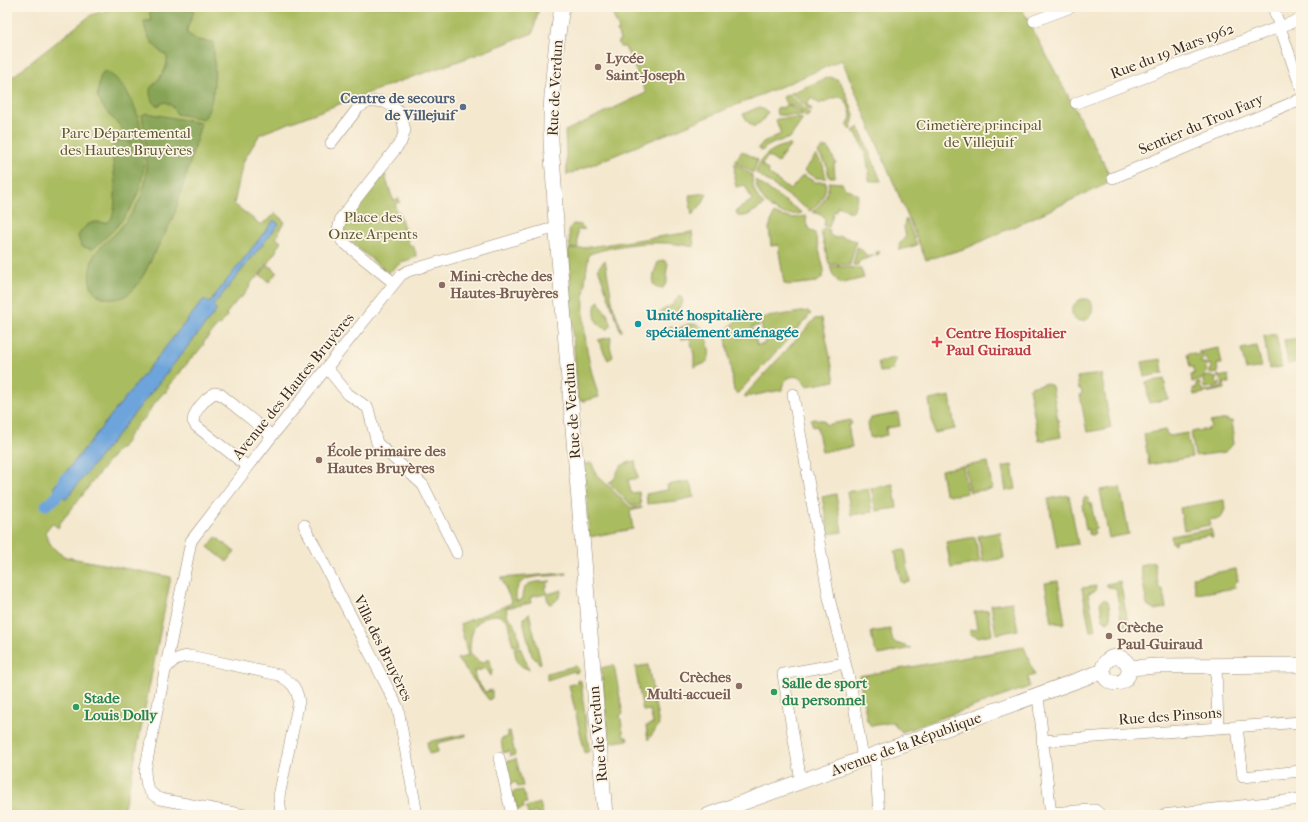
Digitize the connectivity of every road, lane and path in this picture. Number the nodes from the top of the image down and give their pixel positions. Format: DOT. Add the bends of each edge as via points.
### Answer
graph roads {
  1 [pos="562,7"];
  2 [pos="1071,7"];
  3 [pos="1273,7"];
  4 [pos="1301,19"];
  5 [pos="1034,21"];
  6 [pos="1279,27"];
  7 [pos="1301,88"];
  8 [pos="1301,99"];
  9 [pos="1076,103"];
  10 [pos="331,143"];
  11 [pos="1113,178"];
  12 [pos="557,227"];
  13 [pos="394,283"];
  14 [pos="327,368"];
  15 [pos="793,394"];
  16 [pos="272,436"];
  17 [pos="248,467"];
  18 [pos="304,525"];
  19 [pos="457,553"];
  20 [pos="845,663"];
  21 [pos="1301,665"];
  22 [pos="1216,666"];
  23 [pos="164,671"];
  24 [pos="1038,696"];
  25 [pos="1301,722"];
  26 [pos="1237,726"];
  27 [pos="1218,727"];
  28 [pos="1042,741"];
  29 [pos="870,757"];
  30 [pos="499,758"];
  31 [pos="1301,771"];
  32 [pos="801,782"];
  33 [pos="1301,799"];
  34 [pos="731,811"];
  35 [pos="1051,814"];
  36 [pos="245,815"];
  37 [pos="281,815"];
  38 [pos="417,815"];
  39 [pos="512,815"];
  40 [pos="604,815"];
  41 [pos="709,815"];
  42 [pos="878,815"];
  43 [pos="1101,815"];
  44 [pos="1163,815"];
  1 -- 12 [label="street, Rue de Verdun" via="555,56 551,140"];
  2 -- 5 [label="street"];
  3 -- 6 [label="street"];
  4 -- 6 [label="street, Rue du 19 Mars 1962"];
  6 -- 7 [label="street"];
  6 -- 9 [label="street, Rue du 19 Mars 1962"];
  8 -- 11 [label="street, Sentier du Trou Fary"];
  10 -- 13 [label="street" via="358,108 366,103 384,102 397,109 401,116 404,130 401,142 341,218 338,230 342,241"];
  12 -- 13 [label="street, Avenue des Hautes Bruyères" via="408,271"];
  12 -- 40 [label="street, Rue de Verdun"];
  13 -- 14 [label="street, Avenue des Hautes Bruyères"];
  14 -- 16 [label="street, Avenue des Hautes Bruyères"];
  14 -- 19 [label="street" via="348,394 368,408 377,443 422,485"];
  15 -- 20 [label="street" via="829,598"];
  16 -- 17 [label="street, Avenue des Hautes Bruyères"];
  16 -- 17 [label="street" via="220,394 214,393 208,397 194,415 193,421 196,426"];
  17 -- 23 [label="street, Avenue des Hautes Bruyères" via="191,541"];
  18 -- 38 [label="street, Villa des Bruyères" via="398,708"];
  20 -- 29 [label="street" via="862,753"];
  20 -- 32 [label="street" via="783,674"];
  21 -- 22 [label="street, Avenue de la République"];
  22 -- 24 [label="street, Avenue de la République" via="1129,668 1126,680 1118,684 1106,679 1103,671"];
  22 -- 27 [label="street"];
  23 -- 36 [label="street, Avenue des Hautes Bruyères" via="145,771 146,784 152,795 160,799"];
  23 -- 37 [label="street" via="172,661 190,656 279,675 289,681 297,691 298,701 279,796"];
  24 -- 28 [label="street"];
  24 -- 29 [label="street, Avenue de la République"];
  25 -- 26 [label="street, Rue des Pinsons"];
  26 -- 27 [label="street, Rue des Pinsons"];
  26 -- 31 [label="street" via="1243,777"];
  27 -- 28 [label="street, Rue des Pinsons"];
  28 -- 35 [label="street"];
  29 -- 32 [label="street, Avenue de la République"];
  29 -- 42 [label="street"];
  30 -- 39 [label="street"];
  32 -- 34 [label="street, Avenue de la République"];
  33 -- 44 [label="street"];
  34 -- 41 [label="street, Avenue de la République"];
  35 -- 43 [label="street" via="1095,810"];
}
